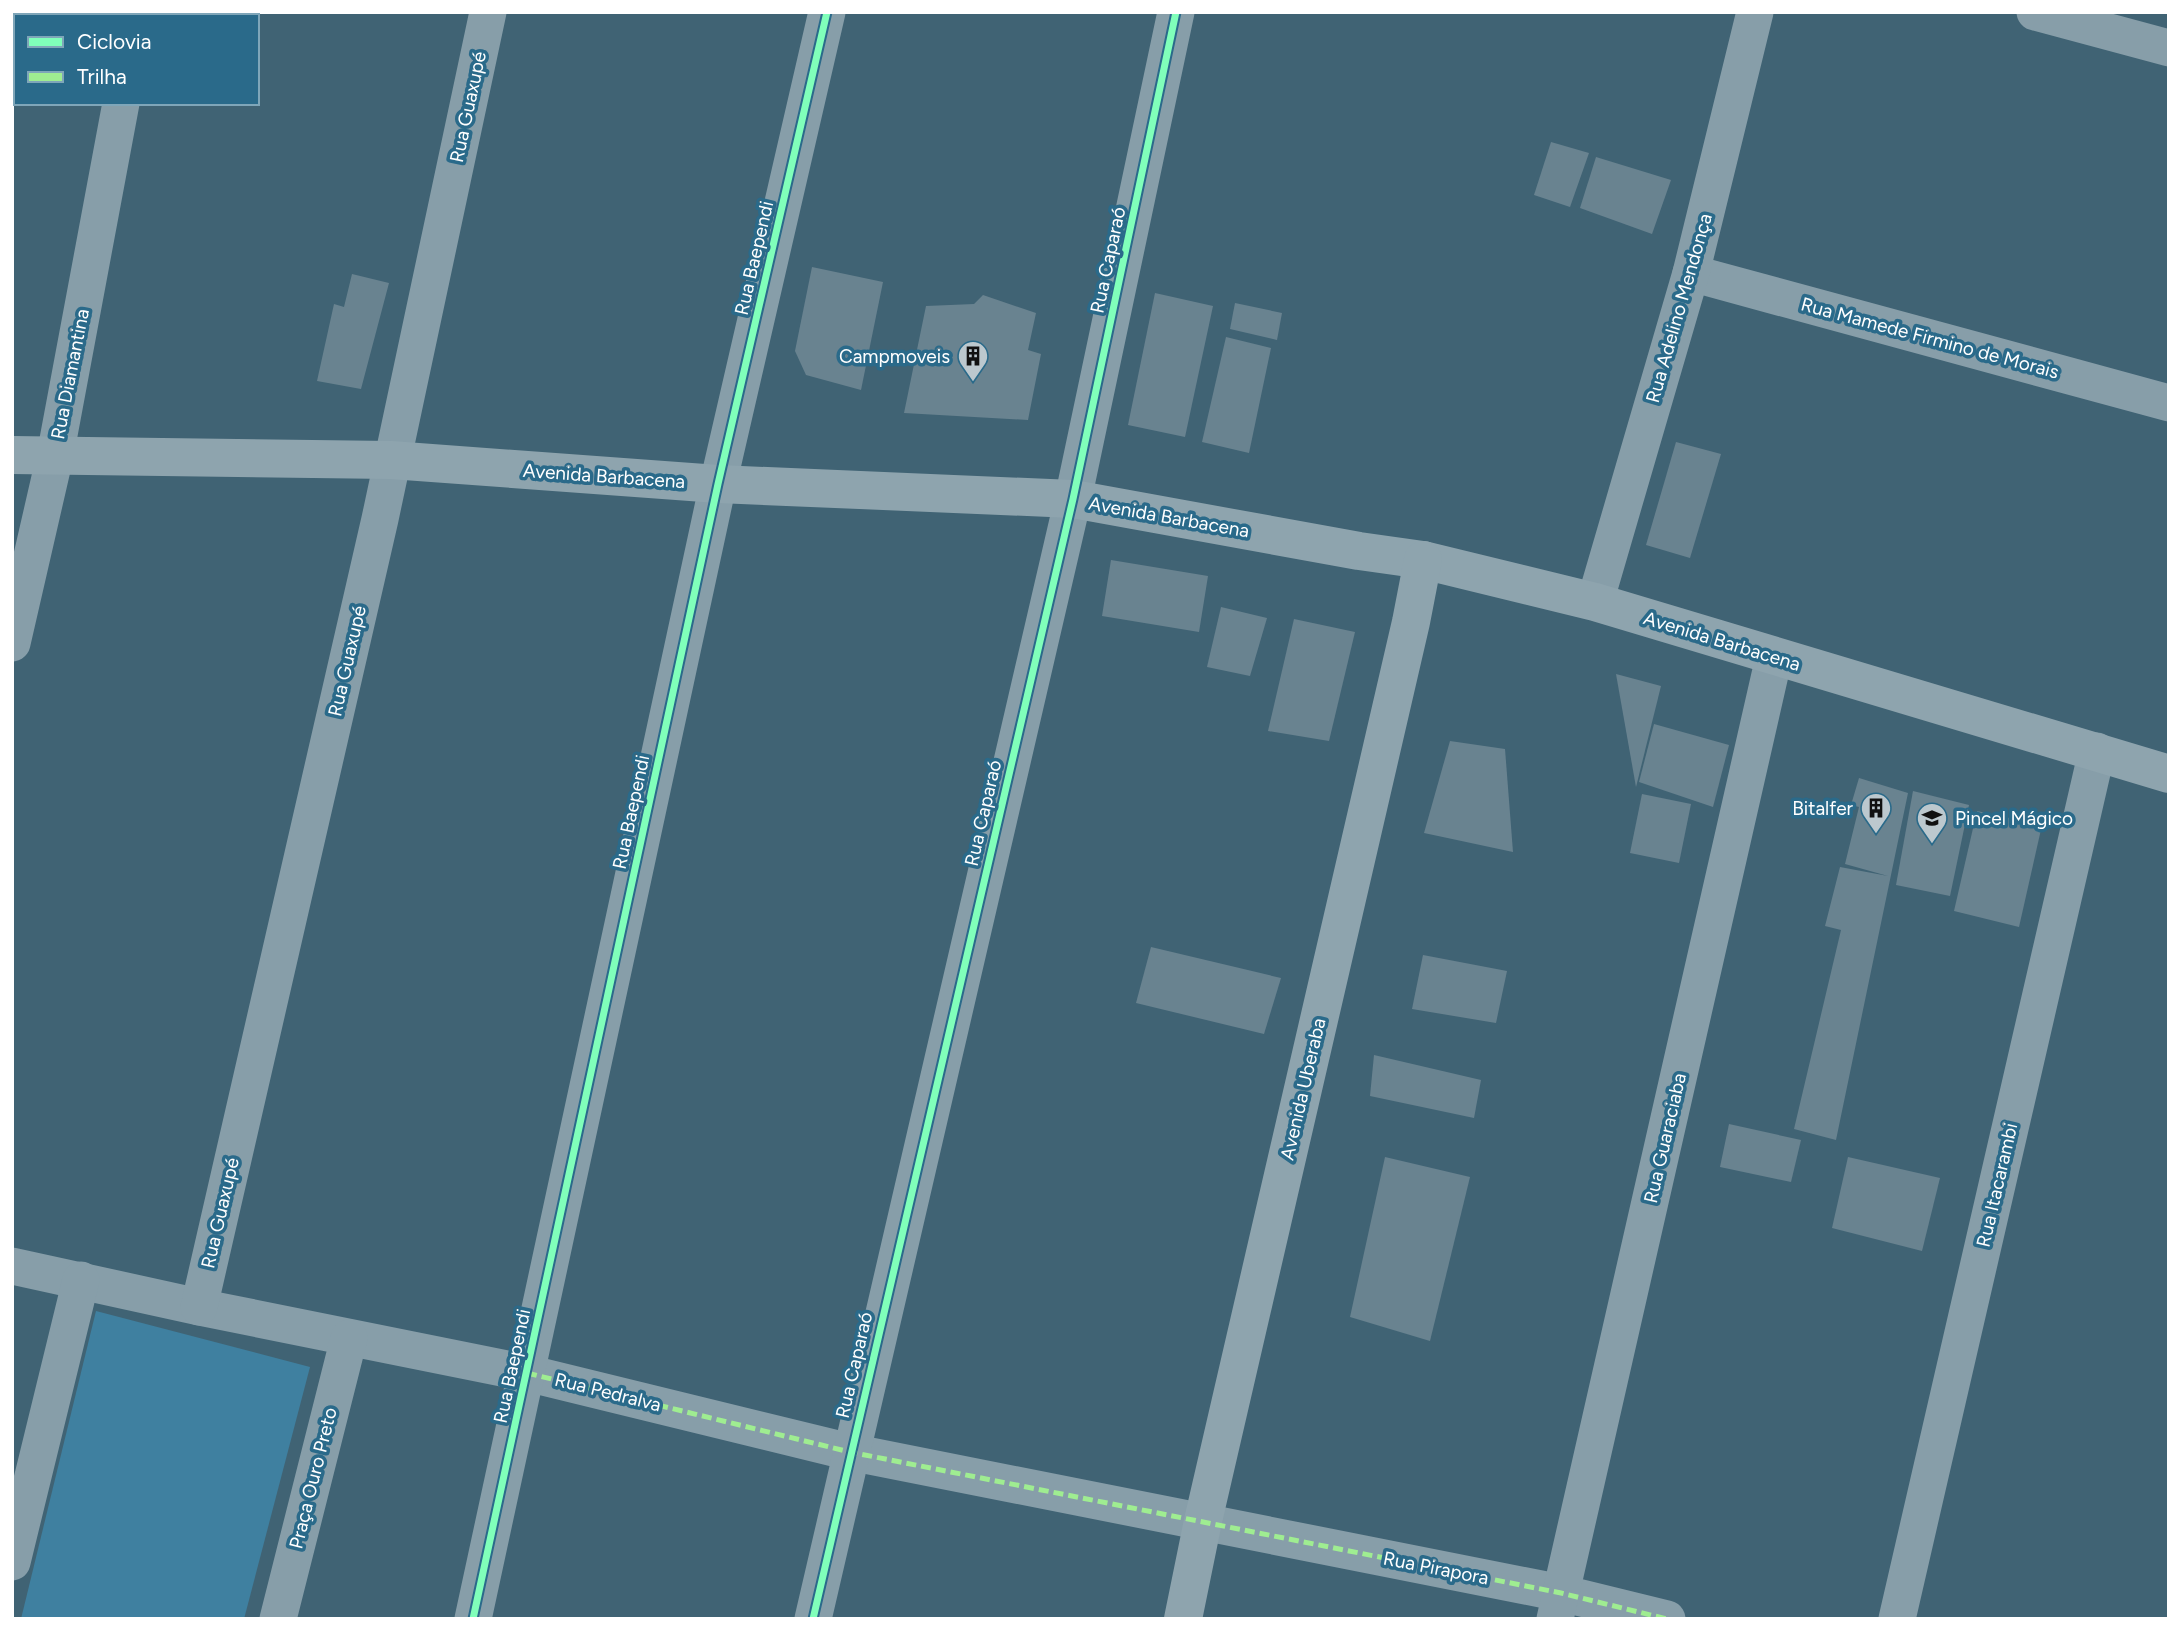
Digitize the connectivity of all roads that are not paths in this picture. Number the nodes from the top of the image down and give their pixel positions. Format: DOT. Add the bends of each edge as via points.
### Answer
graph roads {
  1 [pos="488,12"];
  2 [pos="827,12"];
  3 [pos="1176,12"];
  4 [pos="1755,12"];
  5 [pos="2035,12"];
  6 [pos="2169,48"];
  7 [pos="121,105"];
  8 [pos="1692,273"];
  9 [pos="2169,403"];
  10 [pos="12,455"];
  11 [pos="55,456"];
  12 [pos="391,460"];
  13 [pos="718,484"];
  14 [pos="1073,499"];
  15 [pos="1423,560"];
  16 [pos="1595,602"];
  17 [pos="12,643"];
  18 [pos="1774,657"];
  19 [pos="2097,751"];
  20 [pos="2169,774"];
  21 [pos="12,1266"];
  22 [pos="80,1280"];
  23 [pos="199,1307"];
  24 [pos="349,1338"];
  25 [pos="527,1373"];
  26 [pos="850,1452"];
  27 [pos="1203,1521"];
  28 [pos="12,1562"];
  29 [pos="1558,1606"];
  30 [pos="278,1619"];
  31 [pos="473,1619"];
  32 [pos="813,1619"];
  33 [pos="1182,1619"];
  34 [pos="1667,1619"];
  35 [pos="1897,1619"];
  1 -- 12 [label="street, Rua Guaxupé"];
  2 -- 13 [label="street, Rua Baependi"];
  3 -- 14 [label="street, Rua Caparaó"];
  4 -- 8 [label="street, Rua Adelino Mendonça"];
  5 -- 6 [label="street"];
  7 -- 11 [label="street, Rua Diamantina"];
  8 -- 9 [label="street, Rua Mamede Firmino de Morais"];
  8 -- 16 [label="street, Rua Adelino Mendonça"];
  10 -- 11 [label="main road, Avenida Barbacena"];
  11 -- 12 [label="main road, Avenida Barbacena"];
  11 -- 17 [label="street, Rua Diamantina"];
  12 -- 13 [label="main road, Avenida Barbacena"];
  12 -- 23 [label="street, Rua Guaxupé"];
  13 -- 14 [label="main road, Avenida Barbacena"];
  13 -- 25 [label="street, Rua Baependi"];
  14 -- 15 [label="main road, Avenida Barbacena"];
  14 -- 26 [label="street, Rua Caparaó"];
  15 -- 16 [label="main road, Avenida Barbacena"];
  15 -- 27 [label="main road, Avenida Uberaba"];
  16 -- 18 [label="main road, Avenida Barbacena"];
  18 -- 19 [label="main road, Avenida Barbacena"];
  18 -- 29 [label="street, Rua Guaraciaba"];
  19 -- 20 [label="main road, Avenida Barbacena"];
  19 -- 35 [label="street, Rua Itacarambi"];
  21 -- 22 [label="street, Rua Pedralva"];
  22 -- 23 [label="street, Rua Pedralva"];
  22 -- 28 [label="street"];
  23 -- 24 [label="street, Rua Pedralva"];
  24 -- 25 [label="street, Rua Pedralva"];
  24 -- 30 [label="street, Praça Ouro Preto"];
  25 -- 26 [label="street, Rua Pedralva"];
  25 -- 31 [label="street, Rua Baependi"];
  26 -- 27 [label="street, Rua Pedralva"];
  26 -- 32 [label="street, Rua Caparaó"];
  27 -- 29 [label="street, Rua Pirapora"];
  27 -- 33 [label="main road, Avenida Uberaba"];
  29 -- 34 [label="street, Rua Pirapora"];
}
